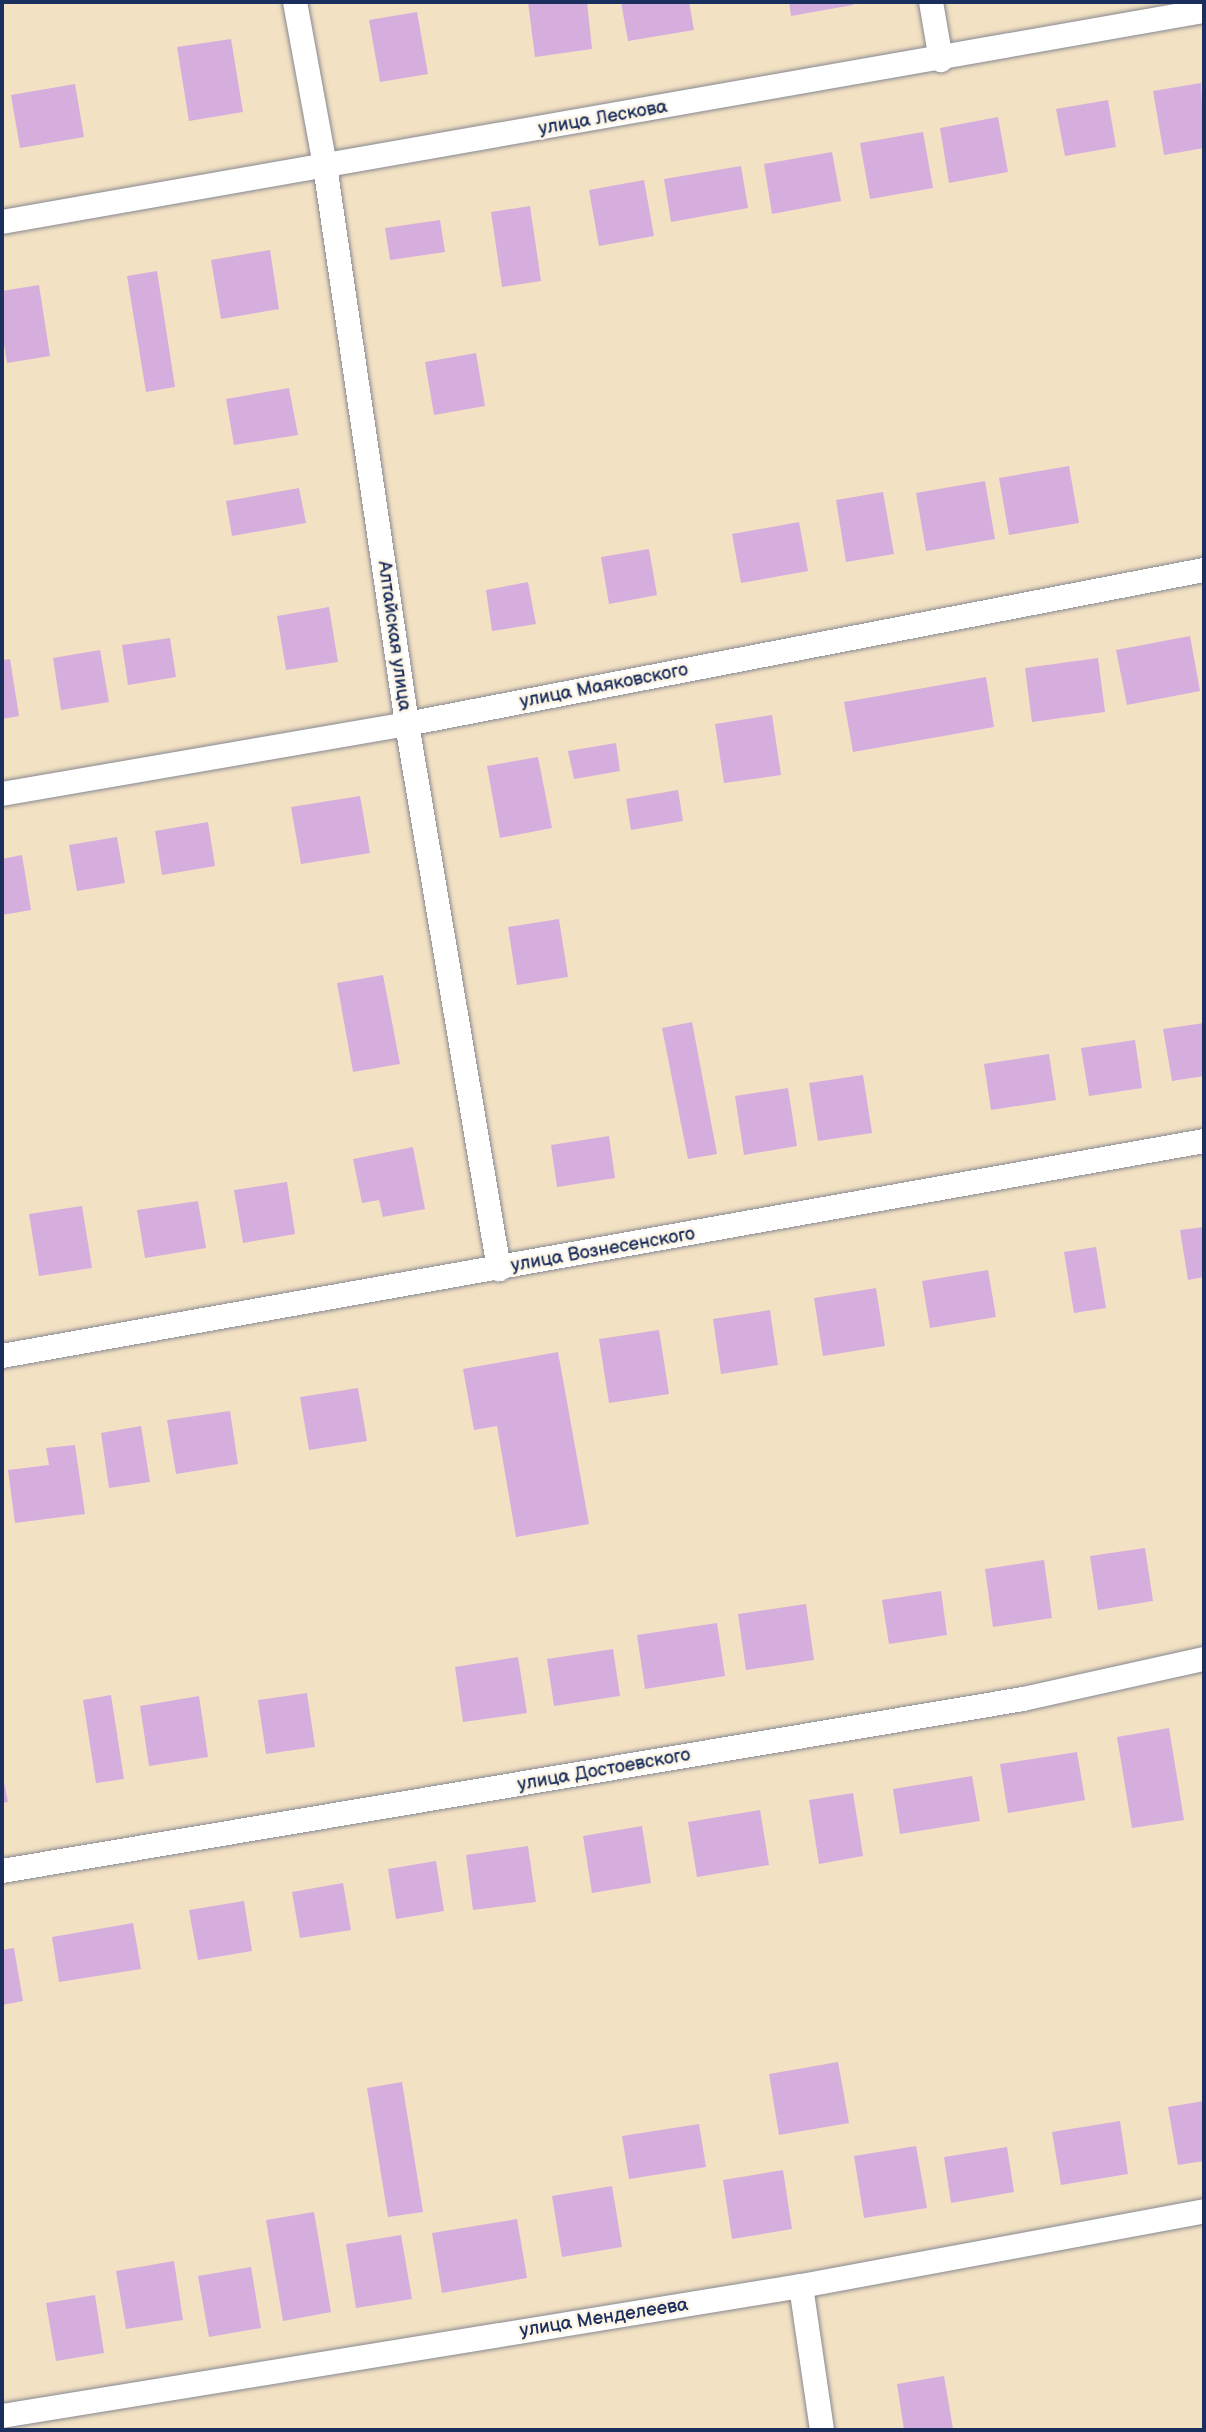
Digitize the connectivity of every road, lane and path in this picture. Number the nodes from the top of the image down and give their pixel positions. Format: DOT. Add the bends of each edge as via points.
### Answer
graph roads {
  1 [pos="295,2"];
  2 [pos="931,2"];
  3 [pos="1204,11"];
  4 [pos="942,60"];
  5 [pos="325,166"];
  6 [pos="2,222"];
  7 [pos="1204,570"];
  8 [pos="407,724"];
  9 [pos="2,794"];
  10 [pos="1204,1141"];
  11 [pos="499,1269"];
  12 [pos="2,1356"];
  13 [pos="1204,1659"];
  14 [pos="2,1871"];
  15 [pos="1204,2211"];
  16 [pos="801,2286"];
  17 [pos="2,2416"];
  18 [pos="822,2430"];
  1 -- 5 [label="street, Алтайская улица"];
  2 -- 4 [label="street"];
  3 -- 4 [label="street, улица Лескова"];
  4 -- 5 [label="street, улица Лескова"];
  5 -- 6 [label="street, улица Лескова"];
  5 -- 8 [label="street, Алтайская улица"];
  7 -- 8 [label="street, улица Маяковского"];
  8 -- 9 [label="street, улица Маяковского"];
  8 -- 11 [label="street, Алтайская улица"];
  10 -- 11 [label="street, улица Вознесенского"];
  11 -- 12 [label="street, улица Вознесенского"];
  13 -- 14 [label="street, улица Достоевского" via="1009,1702"];
  15 -- 16 [label="street, улица Менделеева"];
  16 -- 17 [label="street, улица Менделеева"];
  16 -- 18 [label="street"];
}
